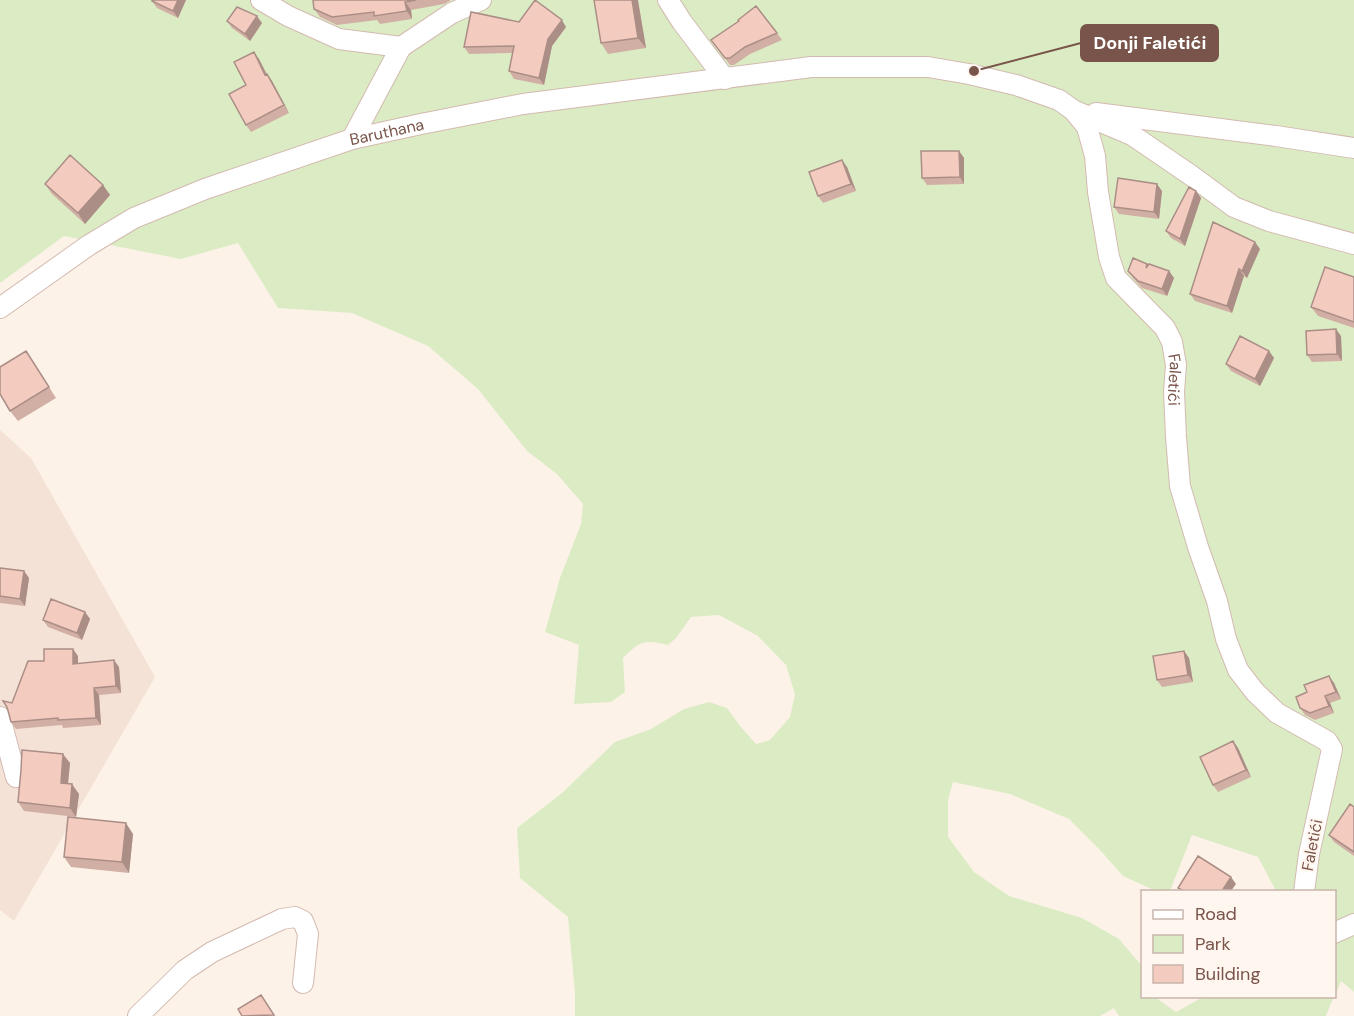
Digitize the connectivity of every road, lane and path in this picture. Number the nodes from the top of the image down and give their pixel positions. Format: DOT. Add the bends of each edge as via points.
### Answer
graph roads {
  1 [pos="261,0"];
  2 [pos="481,0"];
  3 [pos="668,0"];
  4 [pos="401,47"];
  5 [pos="812,67"];
  6 [pos="725,79"];
  7 [pos="1073,110"];
  8 [pos="352,139"];
  9 [pos="1354,148"];
  10 [pos="1354,244"];
  11 [pos="0,308"];
  12 [pos="0,717"];
  13 [pos="16,777"];
  14 [pos="1304,890"];
  15 [pos="1354,924"];
  16 [pos="1336,933"];
  17 [pos="303,983"];
  18 [pos="138,1016"];
  1 -- 4 [label="street" via="339,39"];
  2 -- 4 [label="street" via="452,13"];
  3 -- 6 [label="street"];
  4 -- 8 [label="street"];
  5 -- 6 [label="street, Baruthana"];
  5 -- 7 [label="street, Faletići" via="938,69 1016,85 1059,100"];
  6 -- 8 [label="street, Baruthana" via="523,104"];
  7 -- 9 [label="street"];
  7 -- 10 [label="street" via="1132,135 1234,207 1269,221"];
  7 -- 14 [label="street, Faletići" via="1086,127 1095,156 1109,257 1116,278 1165,328 1172,342 1180,486 1238,670 1276,713 1327,741 1332,749"];
  8 -- 11 [label="street, Baruthana" via="205,189 134,218"];
  12 -- 13 [label="street"];
  15 -- 16 [label="street"];
  17 -- 18 [label="street" via="308,934 303,921 295,916 212,952 185,970"];
}
